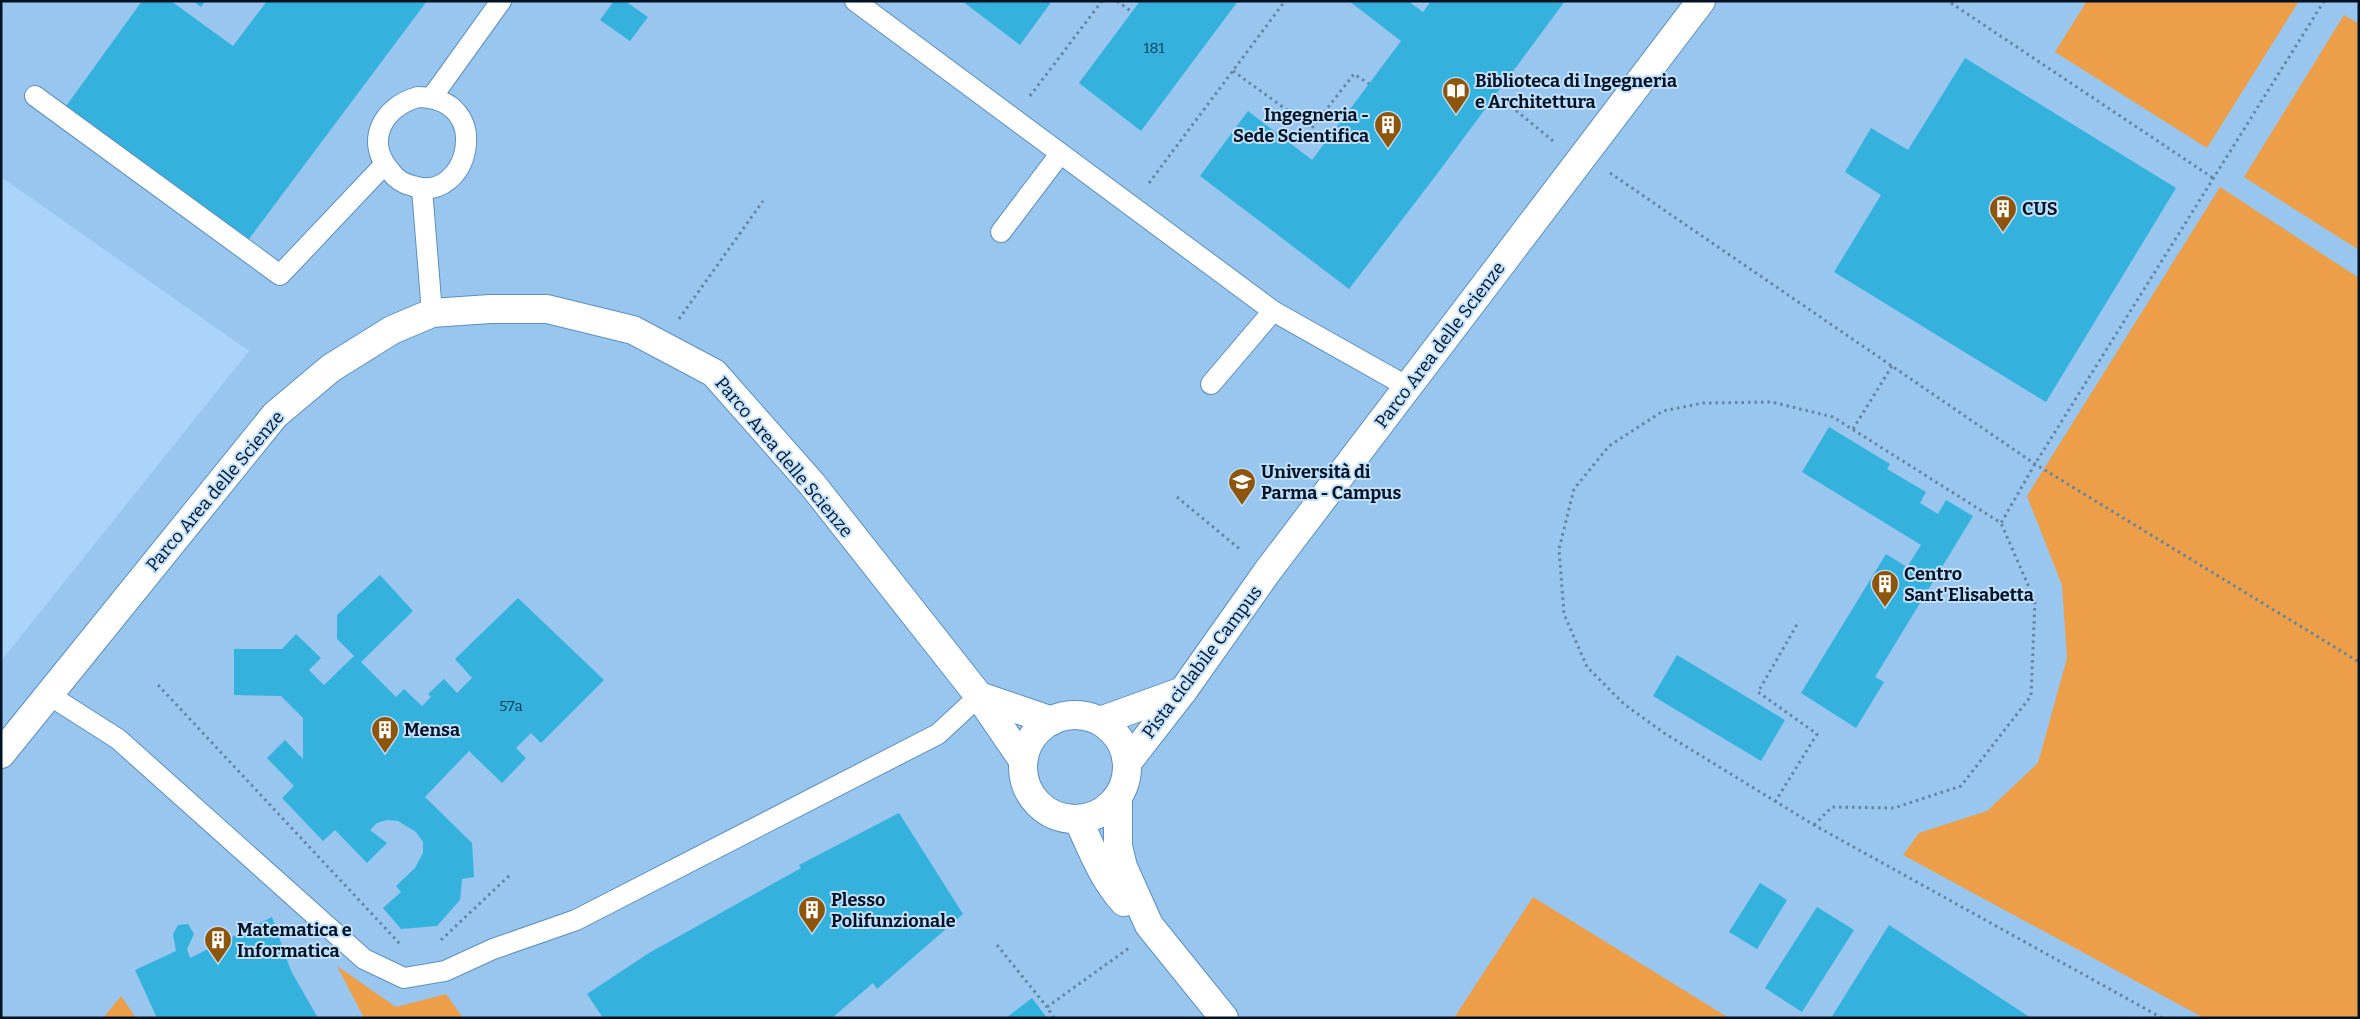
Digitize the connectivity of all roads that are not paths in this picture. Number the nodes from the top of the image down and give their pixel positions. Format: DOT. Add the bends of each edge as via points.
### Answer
graph roads {
  1 [pos="501,1"];
  2 [pos="855,1"];
  3 [pos="1701,1"];
  4 [pos="35,96"];
  5 [pos="432,97"];
  6 [pos="1060,154"];
  7 [pos="384,165"];
  8 [pos="422,189"];
  9 [pos="1001,232"];
  10 [pos="1273,311"];
  11 [pos="432,313"];
  12 [pos="1211,384"];
  13 [pos="1408,387"];
  14 [pos="1183,691"];
  15 [pos="49,695"];
  16 [pos="979,696"];
  17 [pos="1052,720"];
  18 [pos="1100,722"];
  19 [pos="1,754"];
  20 [pos="1022,759"];
  21 [pos="1127,763"];
  22 [pos="1118,798"];
  23 [pos="1078,819"];
  24 [pos="1152,928"];
  25 [pos="1224,1018"];
  1 -- 5 [label="lane"];
  2 -- 6 [label="lane"];
  3 -- 13 [label="street, Parco Area delle Scienze" via="1590,165"];
  4 -- 7 [label="lane" via="280,276"];
  5 -- 7 [label="lane" via="403,101 382,122 378,144"];
  5 -- 8 [label="lane" via="458,113 467,141 465,156 458,169 435,187"];
  6 -- 9 [label="lane"];
  6 -- 10 [label="lane"];
  7 -- 8 [label="lane" via="401,182"];
  8 -- 11 [label="lane"];
  10 -- 12 [label="lane"];
  10 -- 13 [label="lane"];
  11 -- 15 [label="street, Parco Area delle Scienze" via="392,330 330,368 275,416"];
  11 -- 16 [label="street, Parco Area delle Scienze" via="547,309 632,330 714,373 812,484"];
  13 -- 14 [label="street, Parco Area delle Scienze" via="1267,572"];
  14 -- 18 [label="street"];
  14 -- 21 [label="street, Parco Area delle Scienze"];
  15 -- 16 [label="lane" via="118,739 364,959 404,978 445,971 493,949 576,920 938,734"];
  15 -- 19 [label="street, Parco Area delle Scienze"];
  16 -- 17 [label="street"];
  16 -- 20 [label="street, Parco Area delle Scienze"];
  17 -- 18 [label="street" via="1084,716"];
  17 -- 20 [label="street" via="1037,732"];
  18 -- 21 [label="street" via="1114,732"];
  20 -- 23 [label="street" via="1028,790 1036,803 1056,815"];
  21 -- 22 [label="street"];
  22 -- 23 [label="street" via="1093,816"];
  22 -- 24 [label="street" via="1118,846 1123,867"];
  23 -- 24 [label="street" via="1116,893"];
  24 -- 25 [label="street"];
}
